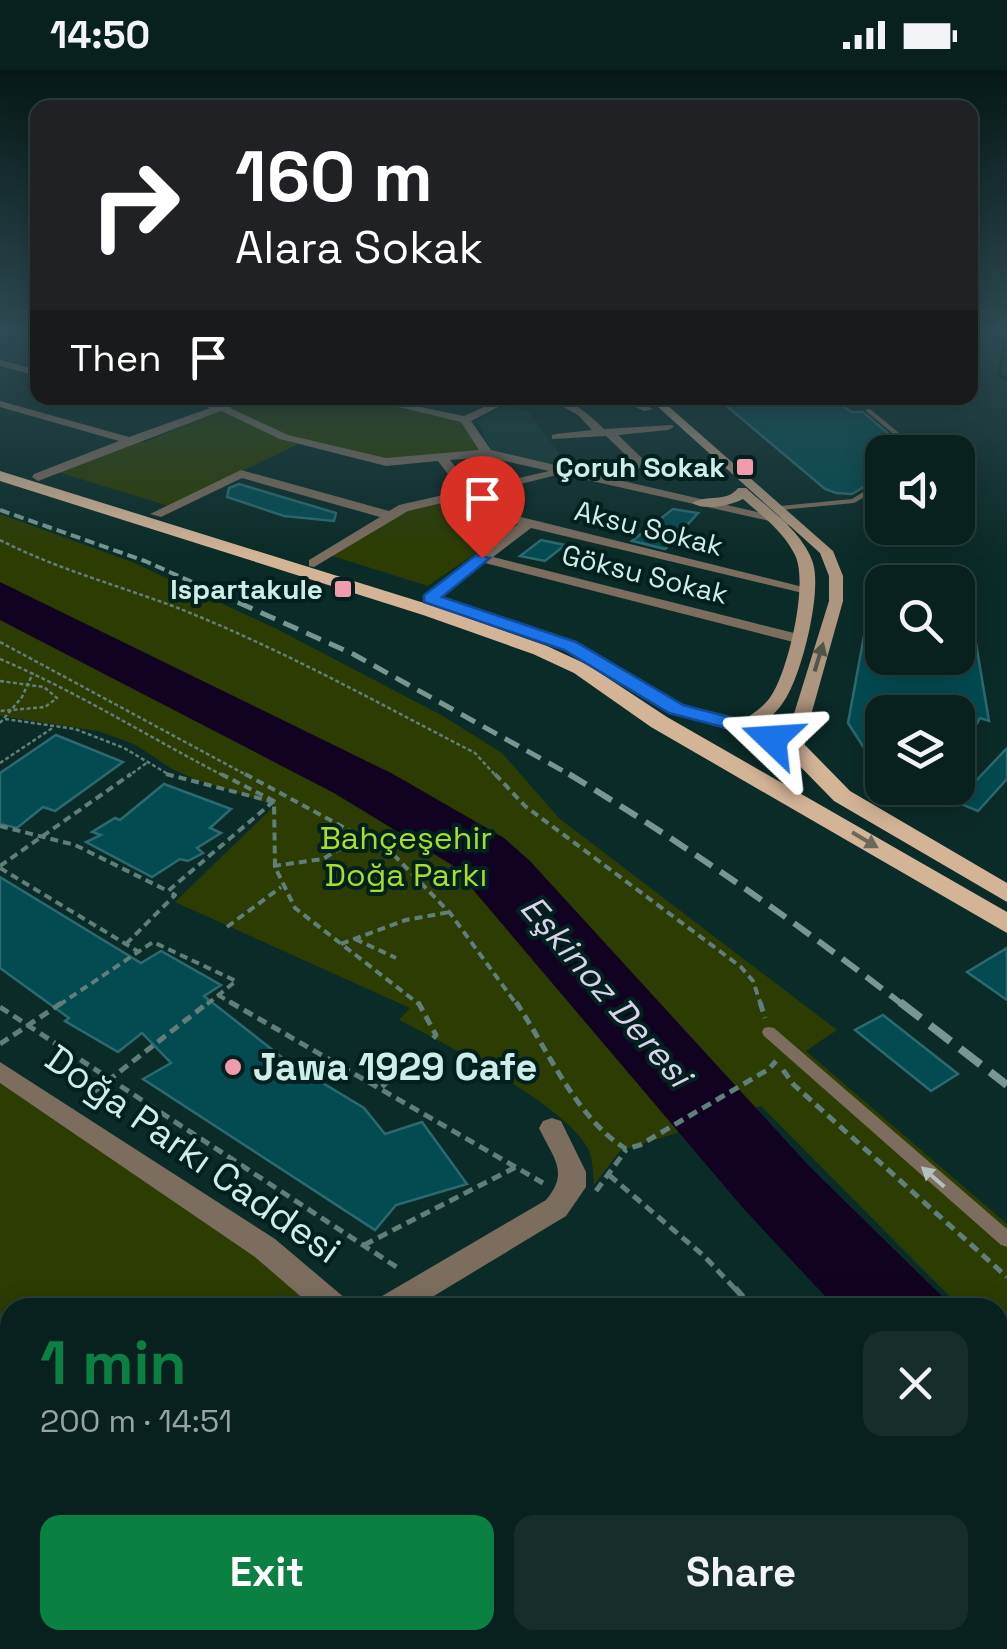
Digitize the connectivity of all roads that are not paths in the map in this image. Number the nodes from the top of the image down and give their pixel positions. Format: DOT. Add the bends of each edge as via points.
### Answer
graph roads {
  1 [pos="13,408"];
  2 [pos="220,408"];
  3 [pos="410,408"];
  4 [pos="487,408"];
  5 [pos="571,408"];
  6 [pos="654,408"];
  7 [pos="655,408"];
  8 [pos="868,410"];
  9 [pos="465,420"];
  10 [pos="668,426"];
  11 [pos="605,432"];
  12 [pos="898,435"];
  13 [pos="556,437"];
  14 [pos="126,439"];
  15 [pos="487,454"];
  16 [pos="443,460"];
  17 [pos="0,465"];
  18 [pos="562,471"];
  19 [pos="0,476"];
  20 [pos="38,477"];
  21 [pos="612,482"];
  22 [pos="469,492"];
  23 [pos="744,493"];
  24 [pos="865,494"];
  25 [pos="698,502"];
  26 [pos="156,514"];
  27 [pos="776,514"];
  28 [pos="388,516"];
  29 [pos="526,524"];
  30 [pos="482,558"];
  31 [pos="314,563"];
  32 [pos="806,592"];
  33 [pos="430,599"];
  34 [pos="797,638"];
  35 [pos="745,727"];
  36 [pos="720,754"];
  37 [pos="806,760"];
  38 [pos="781,790"];
  39 [pos="1007,894"];
  40 [pos="1007,924"];
  41 [pos="769,1032"];
  42 [pos="0,1071"];
  43 [pos="552,1128"];
  44 [pos="1007,1240"];
  45 [pos="324,1298"];
  46 [pos="405,1298"];
  1 -- 14 [label="street"];
  2 -- 14 [label="street" via="145,438"];
  2 -- 16 [label="street" via="284,437 386,462"];
  3 -- 9 [label="street"];
  4 -- 9 [label="street"];
  5 -- 11 [label="street"];
  6 -- 10 [label="main road"];
  7 -- 27 [label="main road"];
  8 -- 12 [label="lane"];
  9 -- 15 [label="street"];
  10 -- 11 [label="street"];
  10 -- 23 [label="main road"];
  11 -- 13 [label="street"];
  11 -- 21 [label="street" via="636,459 633,470"];
  14 -- 20 [label="street"];
  15 -- 16 [label="street"];
  15 -- 18 [label="street"];
  16 -- 22 [label="street, Aksu Sokak"];
  17 -- 20 [label="main road"];
  18 -- 21 [label="street"];
  18 -- 22 [label="street"];
  19 -- 36 [label="main road" via="540,650"];
  20 -- 26 [label="main road"];
  21 -- 25 [label="street"];
  22 -- 28 [label="street"];
  22 -- 29 [label="street, Aksu Sokak"];
  23 -- 25 [label="main road"];
  23 -- 27 [label="main road"];
  24 -- 27 [label="lane"];
  25 -- 27 [label="street"];
  26 -- 28 [label="street" via="241,474"];
  26 -- 31 [label="main road"];
  27 -- 32 [label="main road" via="808,564"];
  37 -- 27 [label="main road, one-way" via="796,733 836,601 836,576 826,551 802,527"];
  28 -- 31 [label="street"];
  29 -- 30 [label="street"];
  29 -- 32 [label="street, Aksu Sokak"];
  30 -- 33 [label="street"];
  30 -- 34 [label="street, Göksu Sokak"];
  31 -- 33 [label="main road"];
  32 -- 34 [label="main road"];
  33 -- 35 [label="main road" via="570,646 676,709"];
  34 -- 35 [label="main road" via="783,690 767,714"];
  35 -- 36 [label="main road"];
  35 -- 37 [label="main road"];
  36 -- 38 [label="main road"];
  37 -- 38 [label="main road" via="810,783"];
  37 -- 39 [label="main road" via="842,796"];
  38 -- 40 [label="main road, one-way"];
  44 -- 41 [label="lane, one-way"];
  42 -- 45 [label="street, Doğa Parkı Caddesi" via="265,1248"];
  43 -- 46 [label="street" via="573,1172 566,1196 536,1222"];
}
